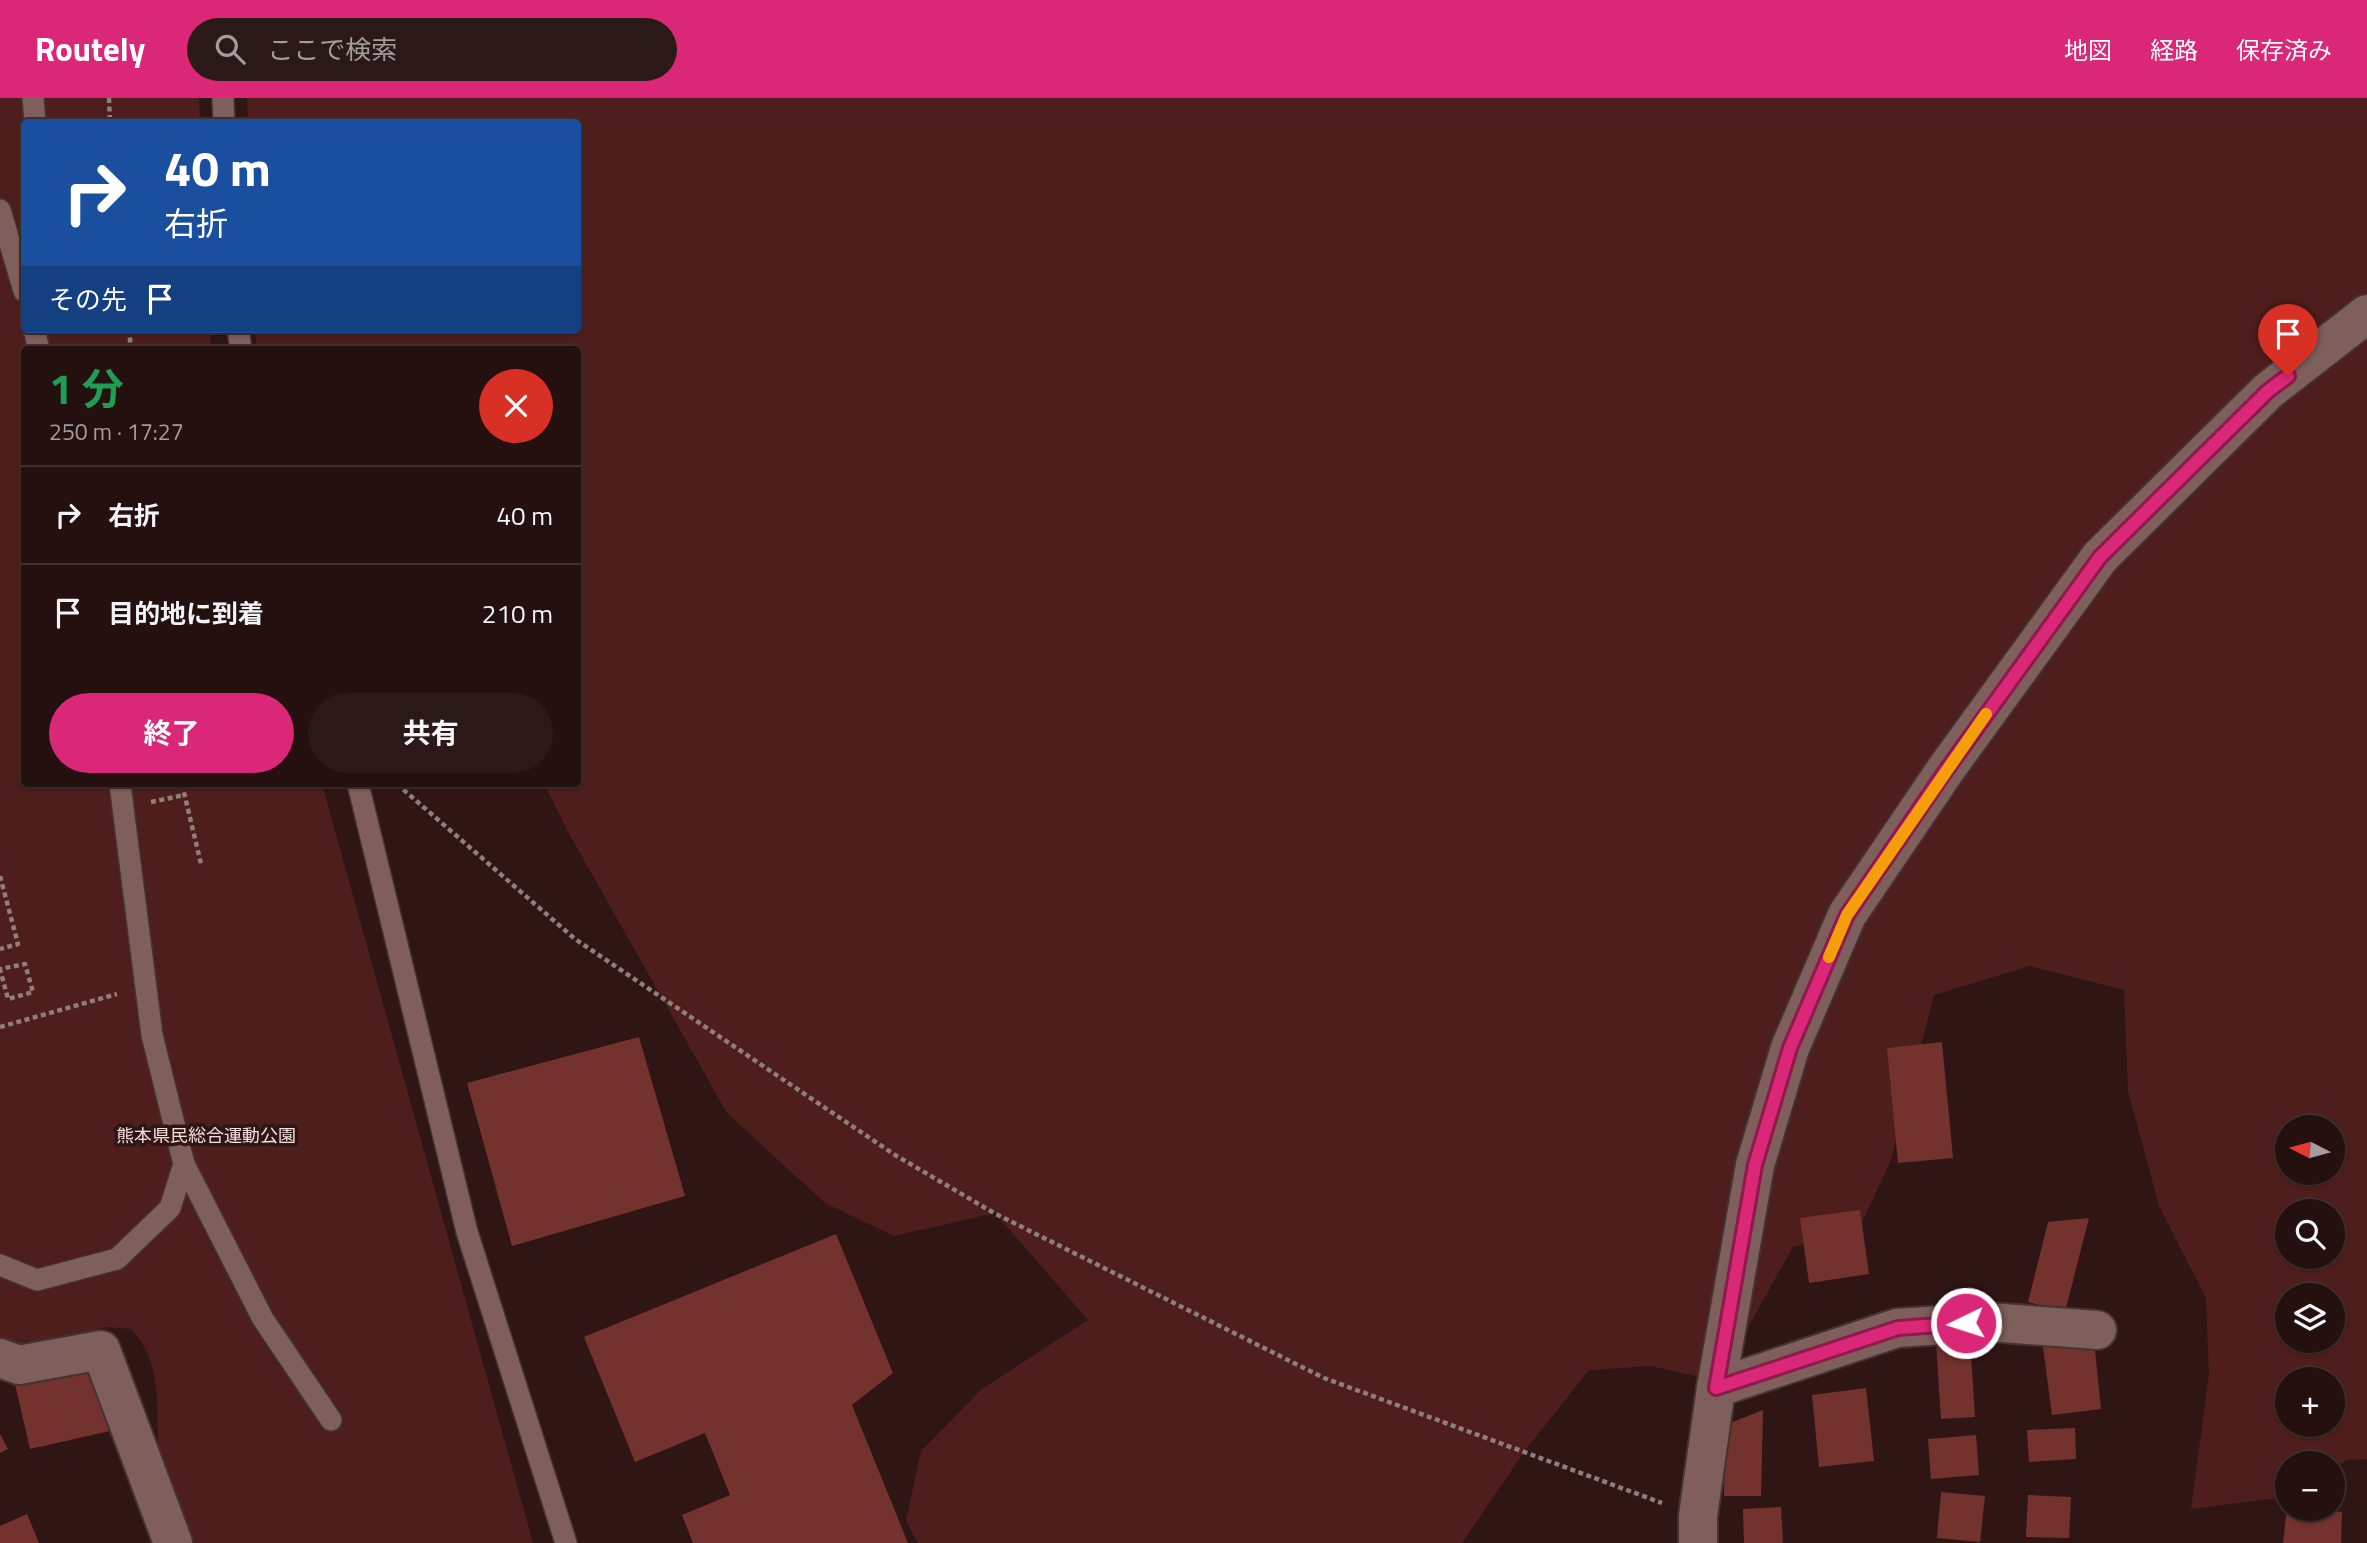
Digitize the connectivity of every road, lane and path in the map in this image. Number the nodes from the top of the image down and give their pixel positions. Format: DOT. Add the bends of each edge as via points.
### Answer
graph roads {
  1 [pos="33,98"];
  2 [pos="109,98"];
  3 [pos="223,98"];
  4 [pos="35,119"];
  5 [pos="110,119"];
  6 [pos="224,119"];
  7 [pos="0,211"];
  8 [pos="21,281"];
  9 [pos="2367,314"];
  10 [pos="120,787"];
  11 [pos="183,787"];
  12 [pos="359,787"];
  13 [pos="400,787"];
  14 [pos="201,864"];
  15 [pos="0,876"];
  16 [pos="0,948"];
  17 [pos="0,969"];
  18 [pos="145,986"];
  19 [pos="0,1027"];
  20 [pos="184,1164"];
  21 [pos="0,1265"];
  22 [pos="2097,1330"];
  23 [pos="0,1358"];
  24 [pos="1716,1388"];
  25 [pos="331,1420"];
  26 [pos="1698,1529"];
  27 [pos="173,1543"];
  28 [pos="566,1543"];
  1 -- 4 [label="lane"];
  2 -- 5 [label="path"];
  3 -- 6 [label="lane"];
  7 -- 8 [label="lane"];
  9 -- 24 [label="street" via="2268,391 2100,557 1847,915 1790,1048 1755,1165"];
  10 -- 18 [label="lane"];
  11 -- 14 [label="path"];
  12 -- 28 [label="lane" via="467,1232"];
  13 -- 26 [label="path" via="575,939 895,1155 995,1213 1324,1378"];
  15 -- 16 [label="path" via="18,944"];
  17 -- 17 [label="path" via="25,964 33,992 8,999"];
  18 -- 19 [label="path"];
  18 -- 20 [label="lane" via="152,1035"];
  20 -- 21 [label="lane" via="170,1208 117,1259 37,1280"];
  20 -- 25 [label="lane" via="263,1319"];
  22 -- 24 [label="street" via="1989,1322 1898,1328"];
  23 -- 27 [label="street" via="19,1365 101,1350"];
  24 -- 26 [label="street"];
}
